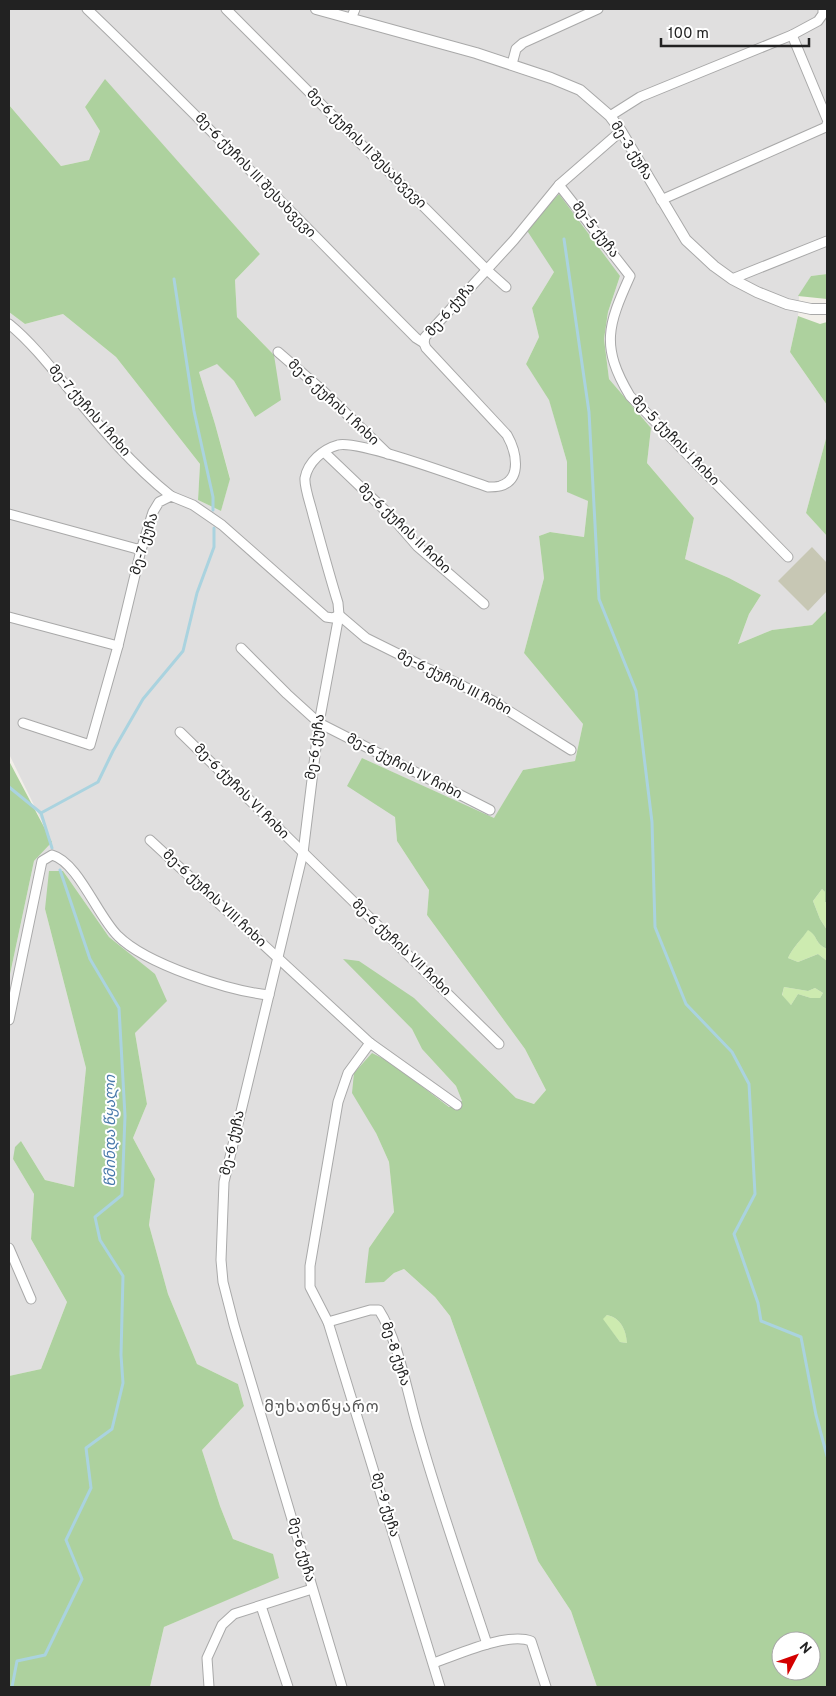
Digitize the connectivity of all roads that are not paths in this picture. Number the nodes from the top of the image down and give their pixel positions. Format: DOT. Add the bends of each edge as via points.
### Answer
graph roads {
  1 [pos="87,9"];
  2 [pos="226,9"];
  3 [pos="316,9"];
  4 [pos="598,9"];
  5 [pos="822,9"];
  6 [pos="353,14"];
  7 [pos="792,35"];
  8 [pos="512,64"];
  9 [pos="610,116"];
  10 [pos="827,119"];
  11 [pos="827,124"];
  12 [pos="621,131"];
  13 [pos="559,185"];
  14 [pos="661,200"];
  15 [pos="827,241"];
  16 [pos="487,270"];
  17 [pos="630,276"];
  18 [pos="732,279"];
  19 [pos="506,287"];
  20 [pos="827,309"];
  21 [pos="9,324"];
  22 [pos="424,343"];
  23 [pos="278,352"];
  24 [pos="324,452"];
  25 [pos="388,454"];
  26 [pos="171,496"];
  27 [pos="9,514"];
  28 [pos="141,550"];
  29 [pos="788,557"];
  30 [pos="484,604"];
  31 [pos="339,615"];
  32 [pos="9,617"];
  33 [pos="118,646"];
  34 [pos="241,648"];
  35 [pos="23,723"];
  36 [pos="319,723"];
  37 [pos="180,732"];
  38 [pos="571,750"];
  39 [pos="490,810"];
  40 [pos="150,840"];
  41 [pos="303,853"];
  42 [pos="278,957"];
  43 [pos="269,995"];
  44 [pos="9,1020"];
  45 [pos="370,1043"];
  46 [pos="499,1044"];
  47 [pos="457,1105"];
  48 [pos="9,1248"];
  49 [pos="31,1299"];
  50 [pos="328,1322"];
  51 [pos="312,1590"];
  52 [pos="261,1606"];
  53 [pos="487,1644"];
  54 [pos="434,1663"];
  55 [pos="209,1687"];
  56 [pos="288,1687"];
  57 [pos="342,1687"];
  58 [pos="440,1687"];
  59 [pos="546,1687"];
  1 -- 22 [label="street, მე-6 ქუჩის III შესახვევი"];
  2 -- 16 [label="street, მე-6 ქუჩის II შესახვევი"];
  3 -- 6 [label="street, მე-3 ქუჩა"];
  4 -- 8 [label="street" via="523,42 516,49"];
  5 -- 7 [label="street" via="818,22"];
  6 -- 8 [label="street, მე-3 ქუჩა"];
  7 -- 9 [label="street" via="640,97"];
  7 -- 10 [label="street"];
  8 -- 9 [label="street, მე-3 ქუჩა" via="580,90"];
  9 -- 12 [label="street, მე-3 ქუჩა"];
  11 -- 14 [label="street"];
  12 -- 13 [label="street, მე-6 ქუჩა"];
  12 -- 14 [label="street, მე-3 ქუჩა"];
  13 -- 16 [label="street, მე-6 ქუჩა"];
  13 -- 17 [label="street, მე-5 ქუჩა"];
  14 -- 18 [label="street, მე-3 ქუჩა" via="686,240"];
  15 -- 18 [label="street"];
  16 -- 19 [label="street, მე-6 ქუჩის II შესახვევი"];
  16 -- 22 [label="street, მე-6 ქუჩა" via="429,332"];
  17 -- 29 [label="street, მე-5 ქუჩის I ჩიხი" via="615,310 610,332 618,375 630,396"];
  18 -- 20 [label="street, მე-3 ქუჩა" via="787,304 811,310"];
  21 -- 26 [label="street, მე-7 ქუჩის I ჩიხი" via="109,436"];
  22 -- 25 [label="street, მე-6 ქუჩა" via="508,435 516,453 514,473 500,486 488,487"];
  23 -- 25 [label="street, მე-6 ქუჩის I ჩიხი"];
  24 -- 25 [label="street, მე-6 ქუჩა" via="338,445 350,445"];
  24 -- 30 [label="street, მე-6 ქუჩის II ჩიხი" via="390,515 417,546"];
  24 -- 31 [label="street, მე-6 ქუჩა" via="311,462 305,479"];
  26 -- 28 [label="street, მე-7 ქუჩა" via="158,502"];
  26 -- 31 [label="street" via="222,525 326,616"];
  27 -- 28 [label="street"];
  28 -- 33 [label="street, მე-7 ქუჩა"];
  31 -- 36 [label="street, მე-6 ქუჩა"];
  31 -- 38 [label="street, მე-6 ქუჩის III ჩიხი" via="366,638 493,701"];
  32 -- 33 [label="street"];
  33 -- 35 [label="street, მე-7 ქუჩა" via="90,745"];
  34 -- 36 [label="street, მე-6 ქუჩის IV ჩიხი"];
  36 -- 39 [label="street, მე-6 ქუჩის IV ჩიხი"];
  36 -- 41 [label="street, მე-6 ქუჩა"];
  37 -- 41 [label="street, მე-6 ქუჩის VI ჩიხი"];
  40 -- 42 [label="street, მე-6 ქუჩის VIII ჩიხი"];
  41 -- 42 [label="street, მე-6 ქუჩა"];
  41 -- 46 [label="street, მე-6 ქუჩის VII ჩიხი"];
  42 -- 43 [label="street, მე-6 ქუჩა"];
  42 -- 45 [label="street"];
  43 -- 44 [label="street" via="192,975 138,952 117,936 72,870 60,857 52,855 42,861"];
  43 -- 51 [label="street, მე-6 ქუჩა" via="224,1182 220,1260 234,1325"];
  45 -- 47 [label="street"];
  45 -- 50 [label="street" via="348,1073 338,1102 310,1266 310,1287"];
  48 -- 49 [label="street"];
  50 -- 53 [label="street, მე-8 ქუჩა" via="370,1310 379,1310 384,1318"];
  50 -- 54 [label="street, მე-9 ქუჩა"];
  51 -- 52 [label="street"];
  51 -- 57 [label="street, მე-6 ქუჩა"];
  52 -- 55 [label="street" via="234,1614 222,1624 207,1658"];
  52 -- 56 [label="street"];
  53 -- 54 [label="street"];
  53 -- 59 [label="street" via="524,1638 532,1641"];
  54 -- 58 [label="street, მე-9 ქუჩა"];
}
